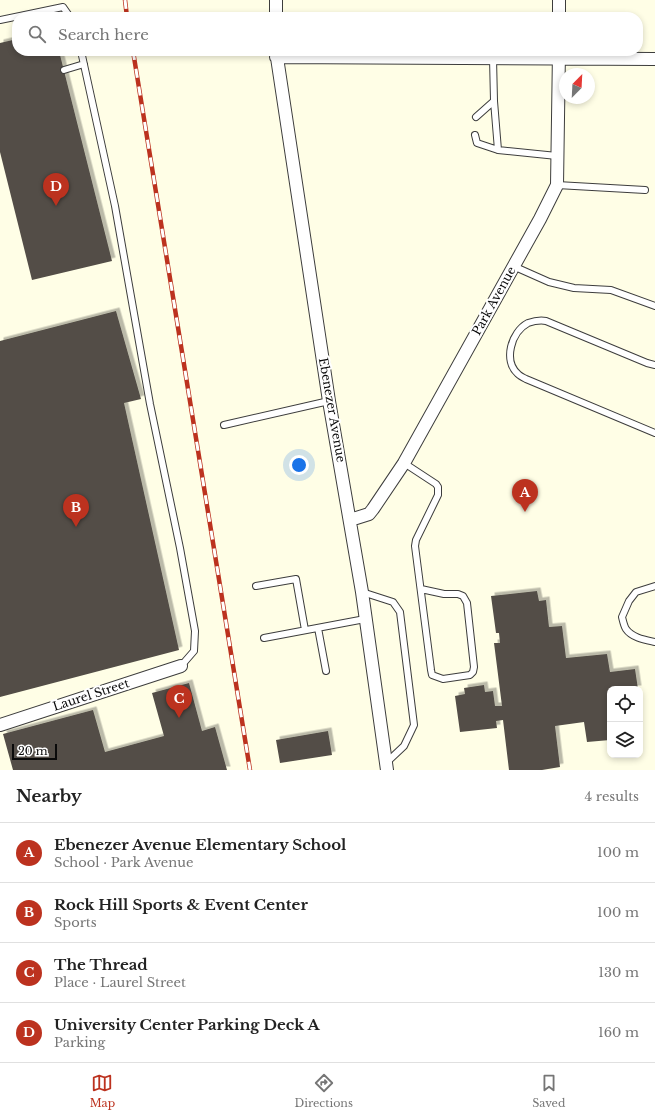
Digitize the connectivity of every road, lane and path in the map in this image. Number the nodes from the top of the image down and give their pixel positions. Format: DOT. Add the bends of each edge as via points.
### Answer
graph roads {
  1 [pos="276,0"];
  2 [pos="559,0"];
  3 [pos="39,12"];
  4 [pos="66,12"];
  5 [pos="276,12"];
  6 [pos="559,12"];
  7 [pos="12,18"];
  8 [pos="0,20"];
  9 [pos="82,56"];
  10 [pos="276,56"];
  11 [pos="384,56"];
  12 [pos="537,56"];
  13 [pos="559,56"];
  14 [pos="583,56"];
  15 [pos="493,58"];
  16 [pos="655,59"];
  17 [pos="84,64"];
  18 [pos="64,70"];
  19 [pos="494,100"];
  20 [pos="476,117"];
  21 [pos="476,136"];
  22 [pos="498,150"];
  23 [pos="557,156"];
  24 [pos="557,185"];
  25 [pos="645,190"];
  26 [pos="513,266"];
  27 [pos="655,306"];
  28 [pos="655,365"];
  29 [pos="329,401"];
  30 [pos="224,424"];
  31 [pos="655,433"];
  32 [pos="404,463"];
  33 [pos="350,520"];
  34 [pos="256,586"];
  35 [pos="655,586"];
  36 [pos="421,589"];
  37 [pos="362,592"];
  38 [pos="366,619"];
  39 [pos="318,628"];
  40 [pos="305,630"];
  41 [pos="264,638"];
  42 [pos="655,642"];
  43 [pos="181,666"];
  44 [pos="326,671"];
  45 [pos="0,725"];
  46 [pos="386,766"];
  1 -- 5 [label="street"];
  2 -- 6 [label="street"];
  3 -- 4 [label="lane" via="63,7"];
  7 -- 8 [label="lane"];
  9 -- 17 [label="lane"];
  10 -- 29 [label="street, Ebenezer Avenue"];
  11 -- 15 [label="street"];
  12 -- 15 [label="street"];
  13 -- 23 [label="street, Park Avenue"];
  14 -- 16 [label="street"];
  15 -- 19 [label="lane"];
  17 -- 18 [label="lane"];
  17 -- 43 [label="lane" via="115,206 150,404 195,631 194,651"];
  19 -- 20 [label="lane"];
  19 -- 22 [label="lane"];
  21 -- 22 [label="lane" via="477,143"];
  22 -- 23 [label="lane"];
  23 -- 24 [label="street, Park Avenue"];
  24 -- 25 [label="lane"];
  24 -- 26 [label="street, Park Avenue"];
  26 -- 27 [label="lane" via="549,282 574,288 611,290"];
  26 -- 32 [label="street, Park Avenue"];
  28 -- 31 [label="lane" via="541,320 527,324 520,330 512,343 510,354 514,369 526,379"];
  29 -- 30 [label="lane"];
  29 -- 33 [label="street, Ebenezer Avenue"];
  32 -- 33 [label="street, Park Avenue" via="374,509 369,514"];
  32 -- 36 [label="lane" via="438,487 438,495 415,546"];
  33 -- 37 [label="street, Ebenezer Avenue"];
  34 -- 40 [label="lane" via="296,579"];
  35 -- 42 [label="lane" via="636,592 629,600 622,617 629,632 643,640"];
  36 -- 36 [label="lane" via="458,594 465,599 474,667 470,675 443,679 432,674"];
  37 -- 38 [label="street, Ebenezer Avenue"];
  37 -- 46 [label="lane" via="393,602 400,612 414,725 404,746"];
  38 -- 39 [label="lane"];
  38 -- 46 [label="street, Ebenezer Avenue"];
  39 -- 40 [label="lane"];
  39 -- 44 [label="lane"];
  40 -- 41 [label="lane"];
  43 -- 45 [label="street, Laurel Street"];
}
